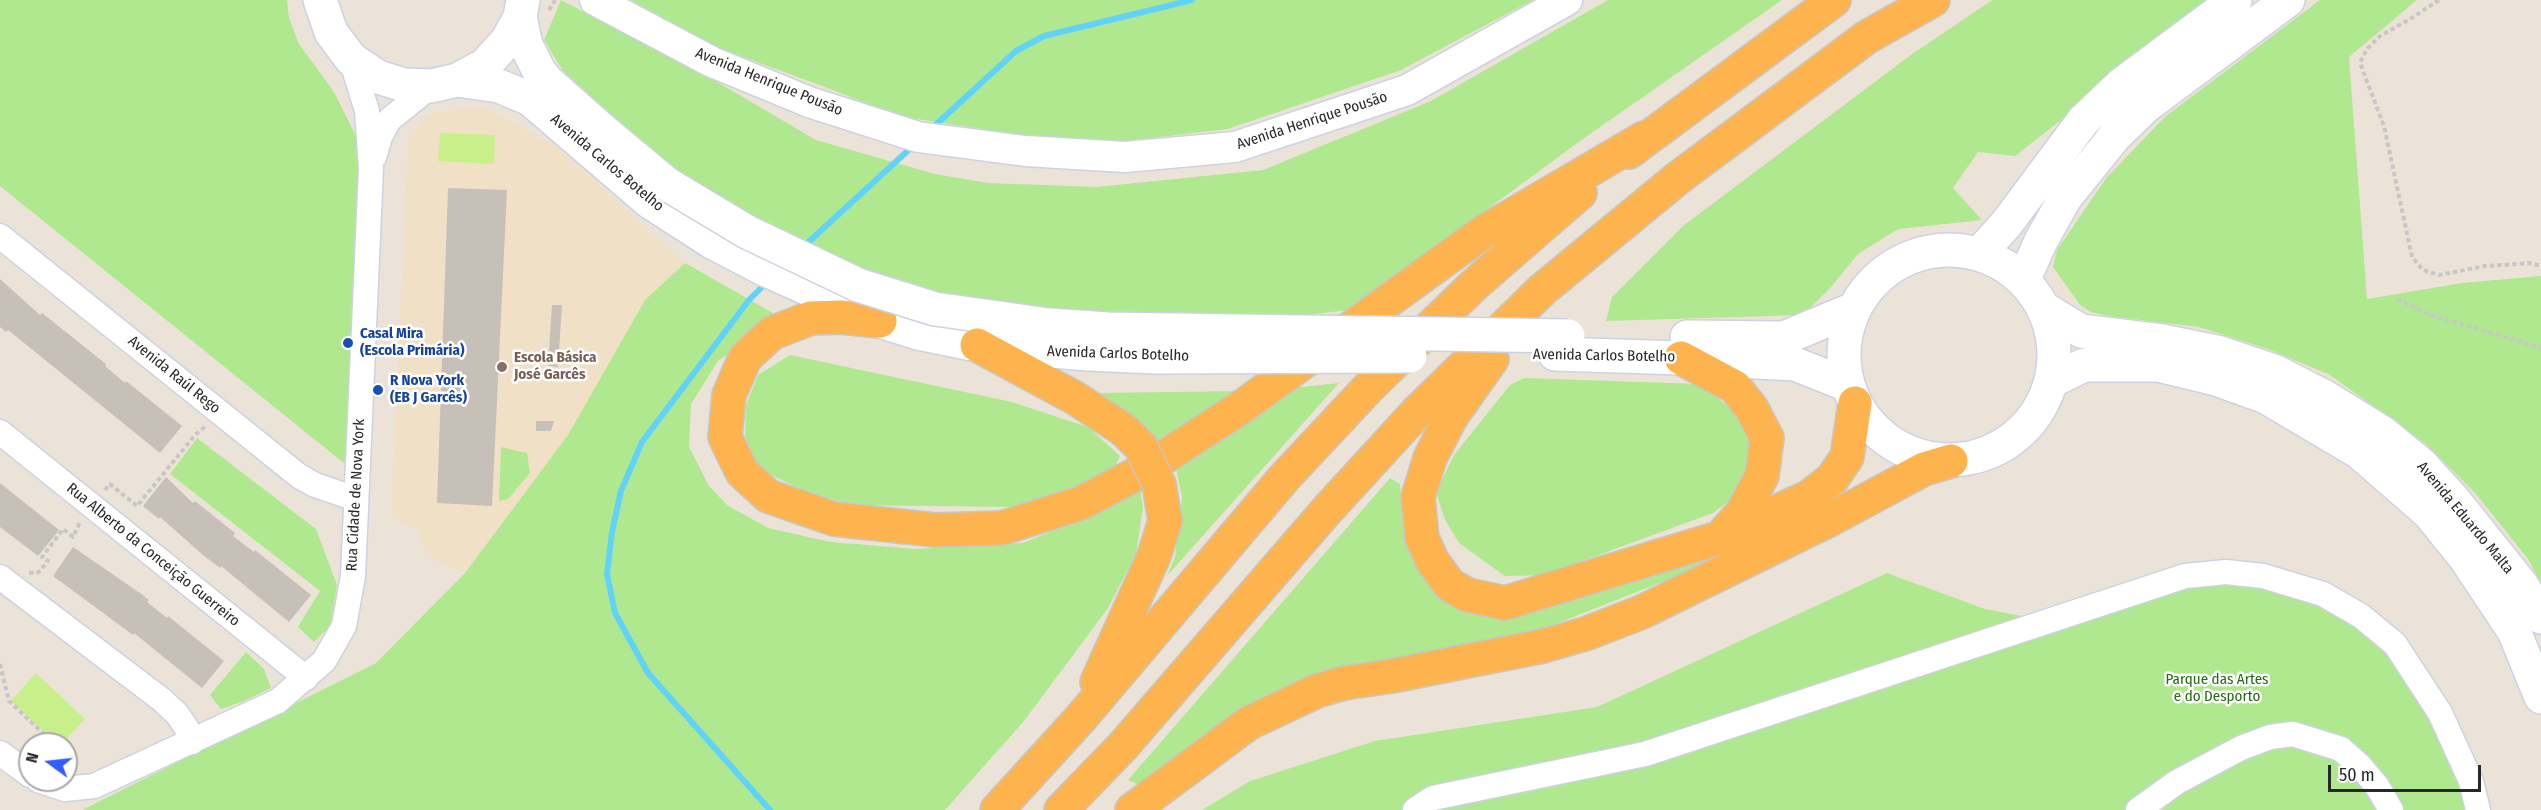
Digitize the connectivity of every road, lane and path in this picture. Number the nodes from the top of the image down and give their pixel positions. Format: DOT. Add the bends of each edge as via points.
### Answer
graph roads {
  1 [pos="320,0"];
  2 [pos="1567,0"];
  3 [pos="1834,0"];
  4 [pos="1933,0"];
  5 [pos="2235,0"];
  6 [pos="2288,0"];
  7 [pos="2439,0"];
  8 [pos="607,7"];
  9 [pos="521,9"];
  10 [pos="351,59"];
  11 [pos="444,83"];
  12 [pos="1644,138"];
  13 [pos="596,141"];
  14 [pos="371,168"];
  15 [pos="0,236"];
  16 [pos="1980,253"];
  17 [pos="2541,266"];
  18 [pos="2024,279"];
  19 [pos="1542,290"];
  20 [pos="2397,299"];
  21 [pos="1854,309"];
  22 [pos="2045,309"];
  23 [pos="880,321"];
  24 [pos="977,345"];
  25 [pos="1561,345"];
  26 [pos="2541,348"];
  27 [pos="1681,358"];
  28 [pos="2052,381"];
  29 [pos="1851,394"];
  30 [pos="0,432"];
  31 [pos="195,435"];
  32 [pos="1951,461"];
  33 [pos="166,472"];
  34 [pos="356,499"];
  35 [pos="73,537"];
  36 [pos="1719,538"];
  37 [pos="39,572"];
  38 [pos="0,577"];
  39 [pos="2541,617"];
  40 [pos="0,664"];
  41 [pos="306,678"];
  42 [pos="2541,697"];
  43 [pos="1080,719"];
  44 [pos="41,732"];
  45 [pos="192,742"];
  46 [pos="0,753"];
  47 [pos="18,766"];
  48 [pos="78,788"];
  49 [pos="997,810"];
  50 [pos="1061,810"];
  51 [pos="1132,810"];
  52 [pos="1415,810"];
  53 [pos="2138,810"];
  54 [pos="2391,810"];
  55 [pos="2478,810"];
  1 -- 10 [label="main road, Avenida Carlos Botelho" via="331,32"];
  2 -- 8 [label="street, Avenida Henrique Pousão" via="1407,90 1235,147 1125,157 1025,152 918,137 798,98 712,62"];
  3 -- 12 [label="highway"];
  4 -- 19 [label="highway" via="1867,37 1678,178"];
  5 -- 16 [label="main road" via="2122,84 2083,121"];
  6 -- 18 [label="main road" via="2146,106 2115,136 2066,198"];
  7 -- 17 [label="path" via="2380,36 2360,63 2384,126 2412,257 2423,270 2439,275 2485,266"];
  9 -- 11 [label="main road" via="507,42 485,65"];
  9 -- 13 [label="main road, Avenida Carlos Botelho" via="532,60"];
  10 -- 11 [label="main road, Avenida Carlos Botelho" via="378,77 404,85"];
  10 -- 14 [label="street" via="367,111"];
  11 -- 13 [label="main road, Avenida Carlos Botelho" via="499,86 530,99"];
  11 -- 14 [label="street" via="389,120"];
  12 -- 23 [label="highway" via="1482,233 1243,406 1146,469 1081,503 1002,528 935,530 834,519 768,496 742,472 725,437 729,395 745,358 772,333 811,318"];
  12 -- 43 [label="highway" via="1474,285 1371,385 1284,478"];
  13 -- 23 [label="main road, Avenida Carlos Botelho" via="650,202 712,242 794,284"];
  13 -- 25 [label="main road, Avenida Carlos Botelho, bridge" via="747,232 858,285 935,309 1108,329"];
  14 -- 34 [label="street, Rua Cidade de Nova York"];
  15 -- 34 [label="street, Avenida Raúl Rego" via="299,476"];
  16 -- 18 [label="main road"];
  16 -- 21 [label="main road" via="1941,249 1915,254 1889,268 1866,290"];
  18 -- 22 [label="main road"];
  19 -- 36 [label="highway" via="1450,417 1430,458 1418,497 1422,538 1432,562 1450,585 1468,595 1505,603"];
  19 -- 50 [label="highway" via="1417,412 1123,746"];
  20 -- 26 [label="path" via="2431,315"];
  21 -- 25 [label="main road, Avenida Carlos Botelho" via="1784,338"];
  21 -- 29 [label="main road" via="1847,328 1844,360"];
  22 -- 28 [label="main road" via="2055,345"];
  22 -- 39 [label="main road, Avenida Eduardo Malta" via="2081,332 2162,341 2274,371 2383,433 2422,465 2453,499 2521,584"];
  23 -- 24 [label="main road, Avenida Carlos Botelho"];
  24 -- 25 [label="main road, Avenida Carlos Botelho, bridge" via="1155,357"];
  24 -- 43 [label="highway, bridge" via="1075,398 1124,430 1141,447 1159,484 1165,521 1154,556"];
  25 -- 27 [label="main road, Avenida Carlos Botelho"];
  27 -- 29 [label="main road, Avenida Carlos Botelho" via="1795,364"];
  27 -- 36 [label="highway" via="1736,387 1767,438 1762,476 1742,513"];
  28 -- 32 [label="main road" via="2039,411 2007,444 1982,456"];
  28 -- 42 [label="main road, Avenida Eduardo Malta" via="2084,365 2158,365 2216,379 2266,397 2360,452 2429,513 2466,559 2514,631"];
  29 -- 32 [label="main road" via="1869,424 1890,443 1926,458"];
  29 -- 36 [label="highway" via="1847,457 1832,479 1809,497"];
  30 -- 41 [label="street, Rua Alberto da Conceição Guerreiro"];
  31 -- 33 [label="path"];
  32 -- 51 [label="highway" via="1924,469 1642,612 1585,634 1543,646 1344,682 1317,691 1249,723"];
  34 -- 41 [label="street, Rua Cidade de Nova York" via="353,576 344,626 324,661"];
  35 -- 37 [label="path" via="63,530 42,557 48,561"];
  38 -- 45 [label="street" via="162,700 177,714"];
  40 -- 44 [label="path" via="9,701"];
  41 -- 45 [label="street, Rua Cidade de Nova York" via="278,701"];
  43 -- 49 [label="highway"];
  45 -- 48 [label="street, Rua Cidade de Nova York" via="94,786"];
  46 -- 47 [label="street"];
  52 -- 55 [label="street" via="1433,798 1645,754 2185,576 2226,572 2264,576 2323,594 2361,616 2395,644 2440,713 2471,781"];
  53 -- 54 [label="street" via="2177,782 2241,748 2270,737 2293,734 2341,749 2377,786"];
}
